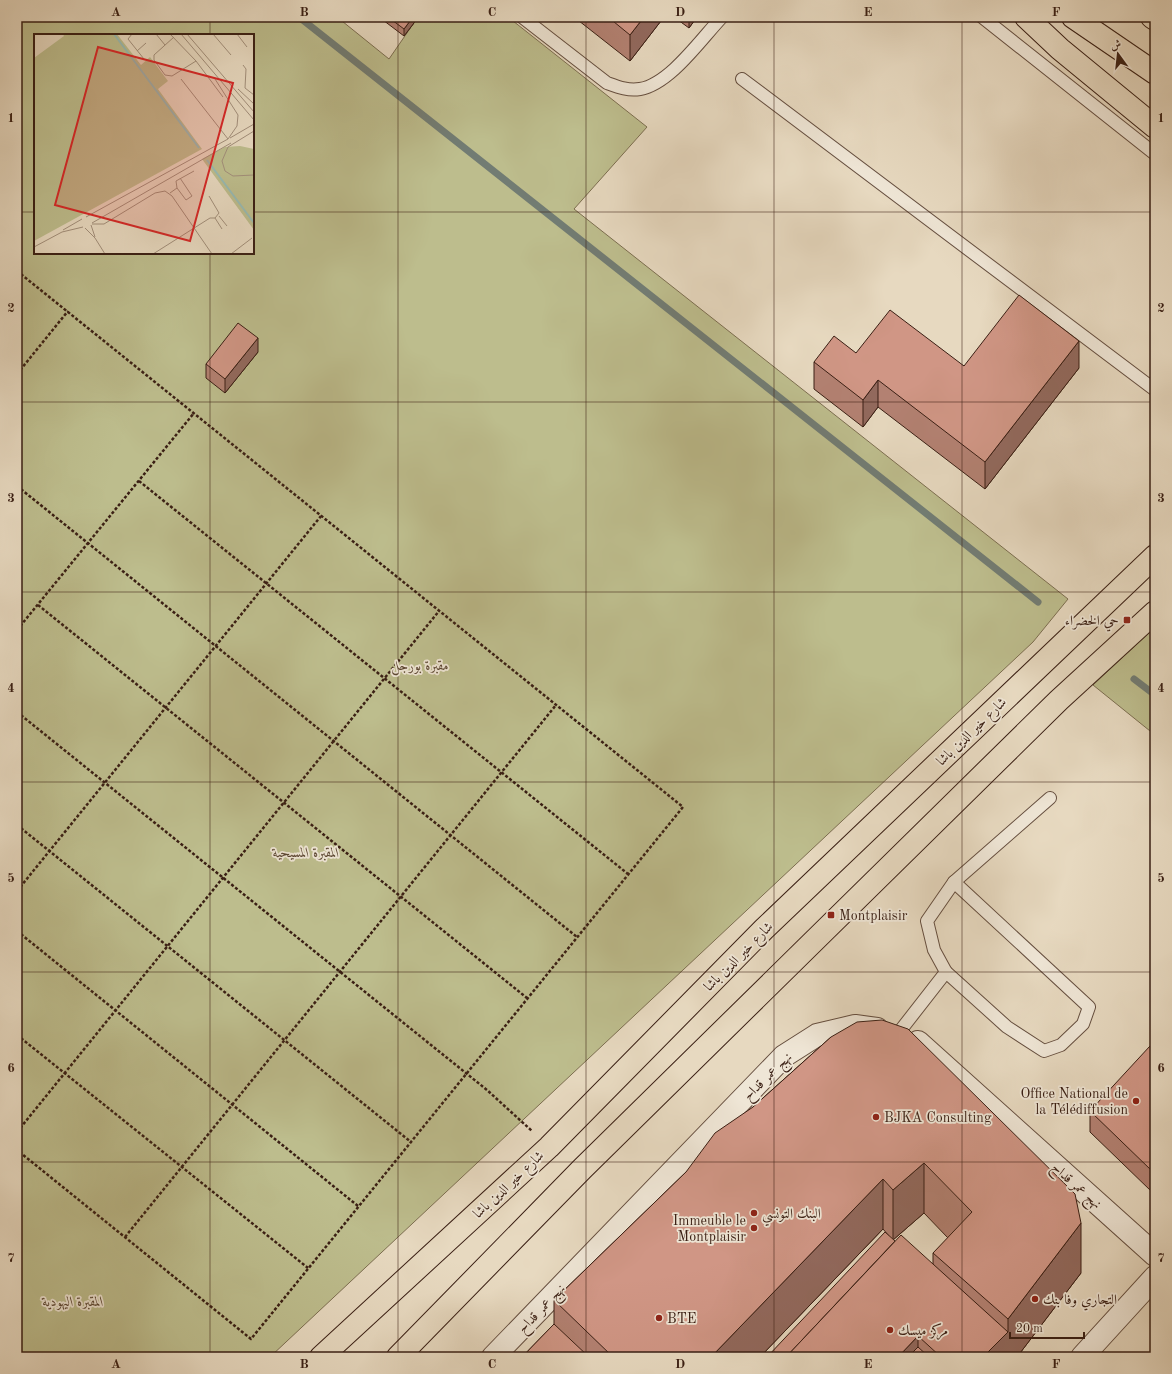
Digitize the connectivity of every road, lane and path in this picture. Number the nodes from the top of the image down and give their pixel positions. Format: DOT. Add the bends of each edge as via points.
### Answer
graph roads {
  1 [pos="522,17"];
  2 [pos="722,17"];
  3 [pos="982,17"];
  4 [pos="1026,17"];
  5 [pos="1073,17"];
  6 [pos="1152,17"];
  7 [pos="1155,19"];
  8 [pos="1155,73"];
  9 [pos="742,79"];
  10 [pos="1155,127"];
  11 [pos="1155,154"];
  12 [pos="17,271"];
  13 [pos="68,311"];
  14 [pos="17,374"];
  15 [pos="1155,390"];
  16 [pos="194,413"];
  17 [pos="139,481"];
  18 [pos="17,486"];
  19 [pos="321,516"];
  20 [pos="88,543"];
  21 [pos="1155,556"];
  22 [pos="267,584"];
  23 [pos="38,605"];
  24 [pos="439,611"];
  25 [pos="1155,612"];
  26 [pos="17,630"];
  27 [pos="216,646"];
  28 [pos="385,679"];
  29 [pos="556,705"];
  30 [pos="166,708"];
  31 [pos="17,712"];
  32 [pos="334,741"];
  33 [pos="502,773"];
  34 [pos="105,783"];
  35 [pos="1050,798"];
  36 [pos="284,803"];
  37 [pos="17,826"];
  38 [pos="451,835"];
  39 [pos="49,852"];
  40 [pos="628,874"];
  41 [pos="223,878"];
  42 [pos="954,882"];
  43 [pos="17,891"];
  44 [pos="401,897"];
  45 [pos="17,931"];
  46 [pos="577,937"];
  47 [pos="167,946"];
  48 [pos="340,972"];
  49 [pos="946,972"];
  50 [pos="527,998"];
  51 [pos="115,1010"];
  52 [pos="900,1031"];
  53 [pos="17,1035"];
  54 [pos="284,1040"];
  55 [pos="65,1073"];
  56 [pos="466,1073"];
  57 [pos="232,1104"];
  58 [pos="17,1132"];
  59 [pos="411,1142"];
  60 [pos="549,1146"];
  61 [pos="17,1150"];
  62 [pos="182,1167"];
  63 [pos="358,1206"];
  64 [pos="125,1237"];
  65 [pos="1155,1255"];
  66 [pos="308,1268"];
  67 [pos="1155,1277"];
  68 [pos="321,1357"];
  69 [pos="398,1357"];
  70 [pos="493,1357"];
  71 [pos="1082,1357"];
  1 -- 2 [label="lane" via="607,83 622,89 639,90 669,76"];
  3 -- 11 [label="lane"];
  4 -- 10 [label="main road"];
  5 -- 8 [label="main road"];
  6 -- 7 [label="main road"];
  9 -- 15 [label="lane"];
  12 -- 13 [label="path"];
  13 -- 14 [label="path"];
  13 -- 16 [label="path"];
  16 -- 17 [label="path"];
  16 -- 19 [label="path"];
  17 -- 20 [label="path"];
  17 -- 22 [label="path"];
  18 -- 20 [label="path"];
  19 -- 22 [label="path"];
  19 -- 24 [label="path"];
  20 -- 23 [label="path"];
  20 -- 27 [label="path"];
  21 -- 60 [label="main road, شارع خير الدين باشا" via="764,929"];
  22 -- 27 [label="path"];
  22 -- 28 [label="path"];
  23 -- 26 [label="path"];
  23 -- 30 [label="path"];
  24 -- 28 [label="path"];
  24 -- 29 [label="path"];
  25 -- 69 [label="main road" via="1059,700 616,1136"];
  27 -- 30 [label="path"];
  27 -- 32 [label="path"];
  28 -- 32 [label="path"];
  28 -- 33 [label="path"];
  29 -- 33 [label="path"];
  29 -- 40 [label="path" via="682,807"];
  30 -- 34 [label="path"];
  30 -- 36 [label="path"];
  31 -- 34 [label="path"];
  32 -- 36 [label="path"];
  32 -- 38 [label="path"];
  33 -- 38 [label="path"];
  33 -- 40 [label="path"];
  34 -- 39 [label="path"];
  34 -- 41 [label="path"];
  35 -- 42 [label="lane"];
  36 -- 41 [label="path"];
  36 -- 44 [label="path"];
  37 -- 39 [label="path"];
  38 -- 44 [label="path"];
  38 -- 46 [label="path"];
  39 -- 43 [label="path"];
  39 -- 47 [label="path"];
  40 -- 46 [label="path"];
  41 -- 47 [label="path"];
  41 -- 48 [label="path"];
  42 -- 49 [label="lane" via="927,921 934,950"];
  42 -- 49 [label="lane" via="1089,1007 1083,1024 1061,1045 1044,1051 1007,1027"];
  44 -- 48 [label="path"];
  44 -- 50 [label="path"];
  45 -- 51 [label="path"];
  46 -- 50 [label="path"];
  47 -- 51 [label="path"];
  47 -- 54 [label="path"];
  48 -- 54 [label="path"];
  48 -- 56 [label="path"];
  49 -- 52 [label="lane"];
  50 -- 56 [label="path"];
  51 -- 55 [label="path"];
  51 -- 57 [label="path"];
  52 -- 65 [label="street, نهج عمر قداح" via="923,1046"];
  52 -- 70 [label="street, نهج عمر قداح" via="855,1026 817,1035 784,1056"];
  53 -- 55 [label="path"];
  54 -- 57 [label="path"];
  54 -- 59 [label="path"];
  55 -- 58 [label="path"];
  55 -- 62 [label="path"];
  56 -- 59 [label="path"];
  56 -- 60 [label="path"];
  57 -- 62 [label="path"];
  57 -- 63 [label="path"];
  59 -- 63 [label="path"];
  60 -- 68 [label="main road, شارع خير الدين باشا"];
  61 -- 64 [label="path"];
  62 -- 64 [label="path"];
  62 -- 66 [label="path"];
  63 -- 66 [label="path"];
  64 -- 66 [label="path" via="251,1339"];
  67 -- 71 [label="street"];
}
